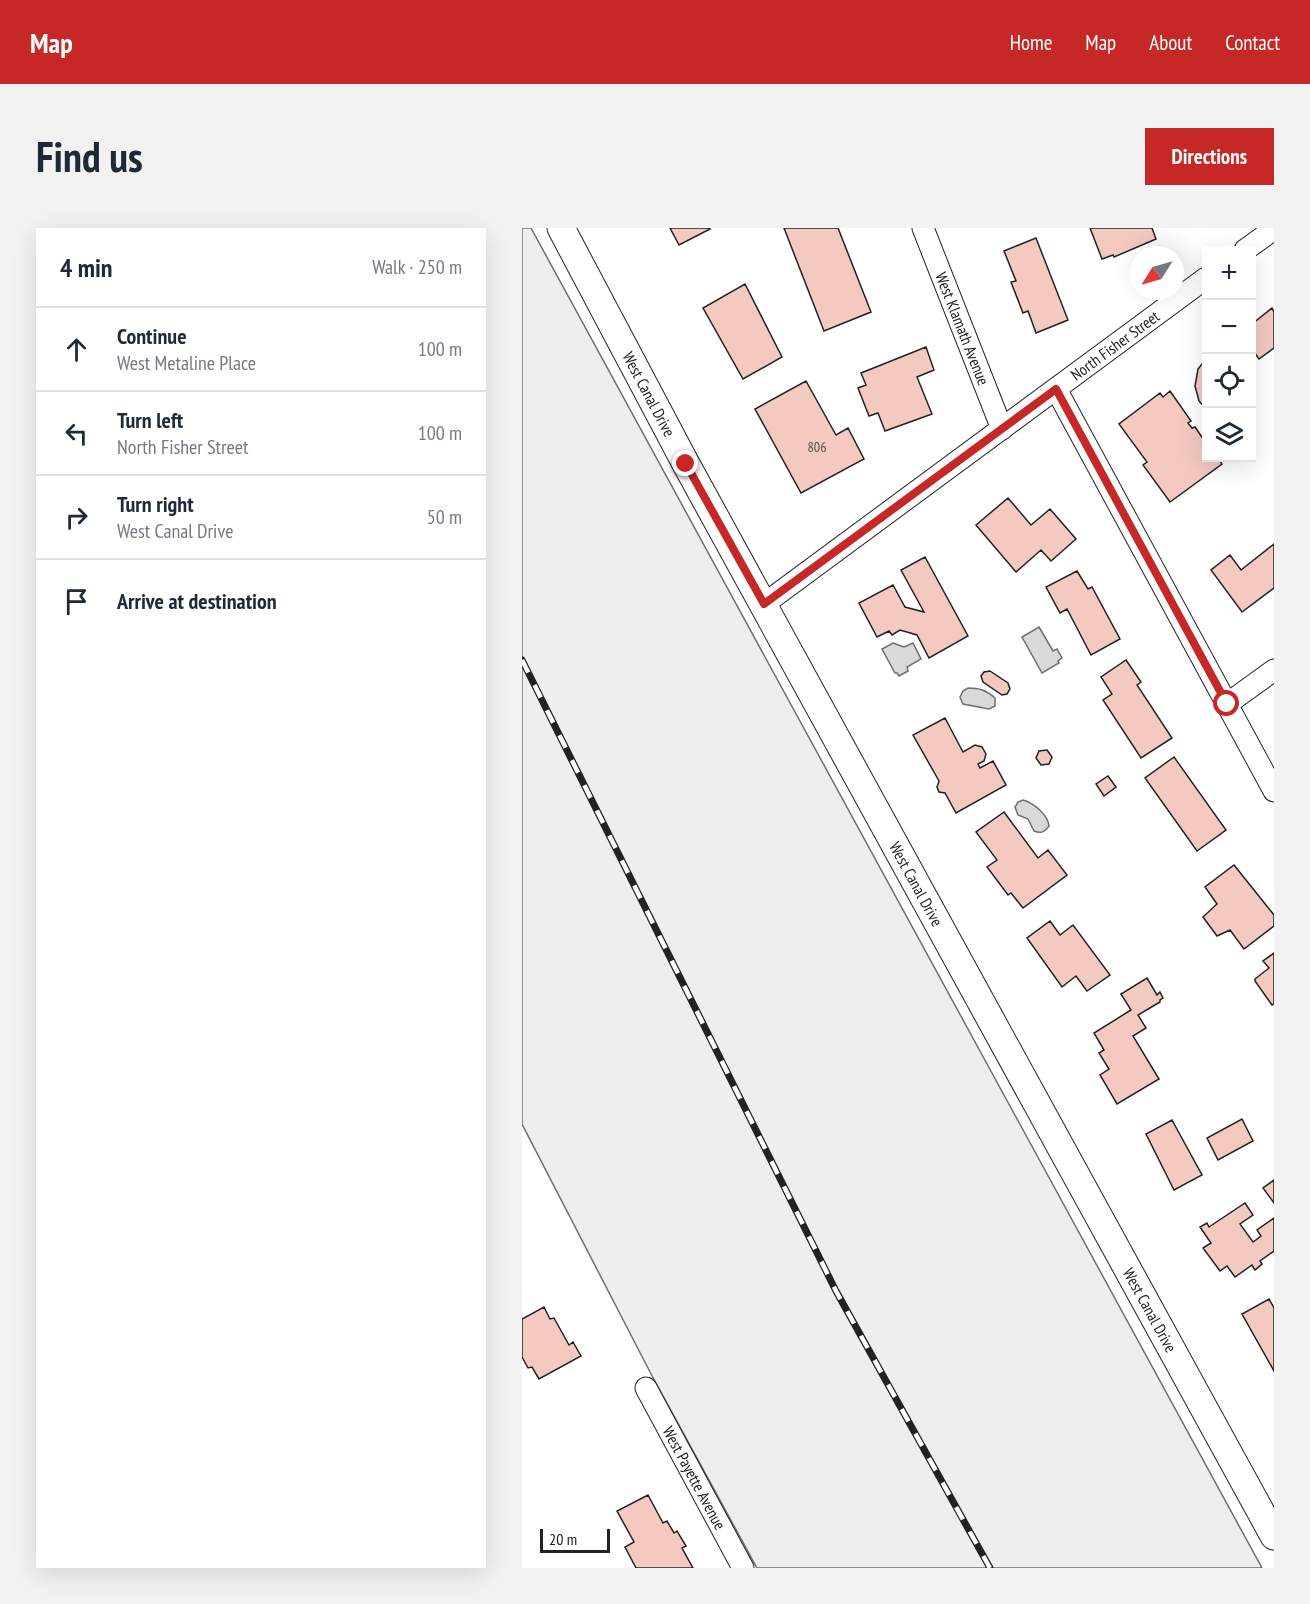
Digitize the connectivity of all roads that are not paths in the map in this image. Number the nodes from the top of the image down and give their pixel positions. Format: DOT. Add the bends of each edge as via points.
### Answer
graph roads {
  1 [pos="561,228"];
  2 [pos="923,228"];
  3 [pos="1274,229"];
  4 [pos="1251,246"];
  5 [pos="1202,282"];
  6 [pos="1056,389"];
  7 [pos="1002,429"];
  8 [pos="764,604"];
  9 [pos="1274,670"];
  10 [pos="1227,704"];
  11 [pos="1274,791"];
  12 [pos="646,1388"];
  13 [pos="1274,1536"];
  14 [pos="743,1568"];
  1 -- 8 [label="street, West Canal Drive"];
  2 -- 7 [label="street, West Klamath Avenue"];
  3 -- 4 [label="street"];
  5 -- 6 [label="street, North Fisher Street"];
  6 -- 7 [label="street, North Fisher Street"];
  6 -- 10 [label="street"];
  7 -- 8 [label="street, North Fisher Street"];
  8 -- 13 [label="street, West Canal Drive"];
  9 -- 10 [label="street"];
  10 -- 11 [label="street"];
  12 -- 14 [label="street, West Payette Avenue"];
}
